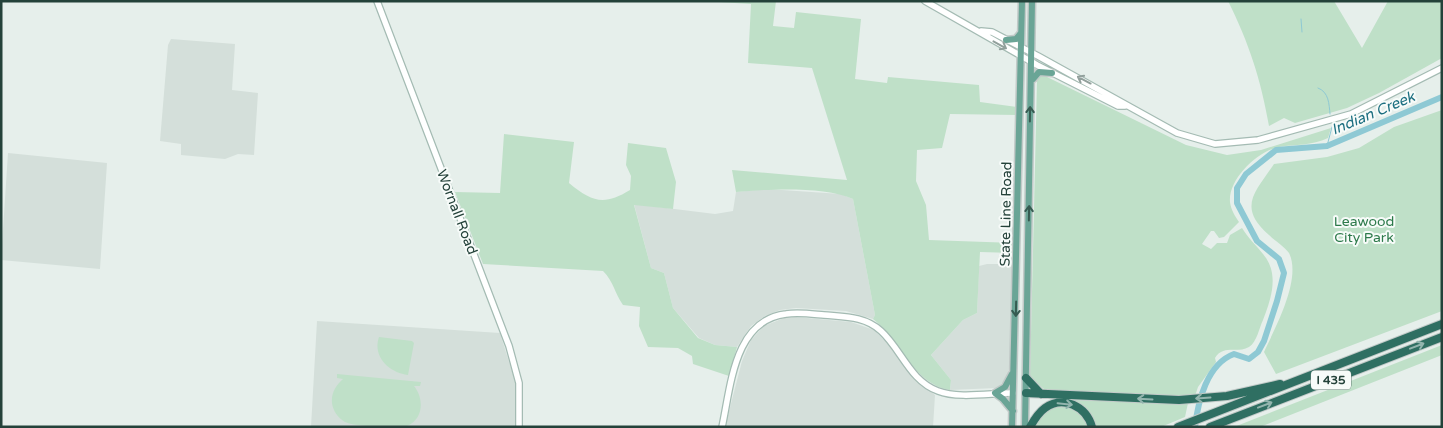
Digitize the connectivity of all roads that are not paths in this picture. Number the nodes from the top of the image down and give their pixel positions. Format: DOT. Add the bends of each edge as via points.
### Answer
graph roads {
  1 [pos="377,1"];
  2 [pos="925,1"];
  3 [pos="1022,1"];
  4 [pos="1032,1"];
  5 [pos="981,31"];
  6 [pos="1021,33"];
  7 [pos="1006,40"];
  8 [pos="1021,48"];
  9 [pos="1032,53"];
  10 [pos="1021,56"];
  11 [pos="1031,62"];
  12 [pos="1441,70"];
  13 [pos="1052,73"];
  14 [pos="1031,85"];
  15 [pos="1126,106"];
  16 [pos="1442,324"];
  17 [pos="1442,337"];
  18 [pos="1013,371"];
  19 [pos="1026,378"];
  20 [pos="1287,385"];
  21 [pos="995,393"];
  22 [pos="1013,393"];
  23 [pos="1026,393"];
  24 [pos="1040,394"];
  25 [pos="1013,411"];
  26 [pos="1179,426"];
  27 [pos="519,427"];
  28 [pos="722,427"];
  29 [pos="1012,427"];
  30 [pos="1025,427"];
  31 [pos="1030,427"];
  32 [pos="1092,427"];
  33 [pos="1210,427"];
  1 -- 27 [label="main road, Wornall Road" via="510,346 519,383"];
  2 -- 5 [label="main road"];
  3 -- 6 [label="main road, State Line Road"];
  4 -- 9 [label="main road, State Line Road"];
  5 -- 7 [label="main road" via="992,32"];
  5 -- 10 [label="main road, one-way"];
  6 -- 7 [label="main road" via="1016,39"];
  6 -- 8 [label="main road, State Line Road"];
  7 -- 8 [label="main road"];
  8 -- 9 [label="main road"];
  8 -- 10 [label="main road, State Line Road"];
  9 -- 11 [label="main road, State Line Road"];
  15 -- 9 [label="main road, one-way" via="1115,96"];
  10 -- 11 [label="main road"];
  10 -- 18 [label="main road, State Line Road, one-way"];
  11 -- 13 [label="main road"];
  11 -- 14 [label="main road, State Line Road"];
  12 -- 15 [label="main road" via="1351,114 1238,143 1199,141"];
  13 -- 14 [label="main road" via="1037,72"];
  13 -- 15 [label="main road" via="1118,106"];
  19 -- 14 [label="main road, State Line Road, one-way"];
  16 -- 20 [label="highway, I 435"];
  33 -- 17 [label="highway, I 435, one-way"];
  18 -- 21 [label="main road" via="1007,384"];
  18 -- 22 [label="main road, State Line Road"];
  19 -- 23 [label="main road, State Line Road"];
  19 -- 24 [label="highway"];
  20 -- 24 [label="highway, one-way" via="1275,384 1227,396 1179,400"];
  20 -- 26 [label="highway, I 435"];
  21 -- 22 [label="main road"];
  21 -- 25 [label="main road"];
  21 -- 28 [label="main road" via="947,394 933,389 920,380 887,336 872,324 853,318 793,313 771,318 751,332 742,347"];
  22 -- 23 [label="main road"];
  22 -- 25 [label="main road, State Line Road"];
  23 -- 24 [label="highway"];
  23 -- 30 [label="main road, State Line Road"];
  25 -- 29 [label="main road, State Line Road"];
  31 -- 32 [label="highway, one-way" via="1044,408 1061,402 1073,404 1083,411"];
}
